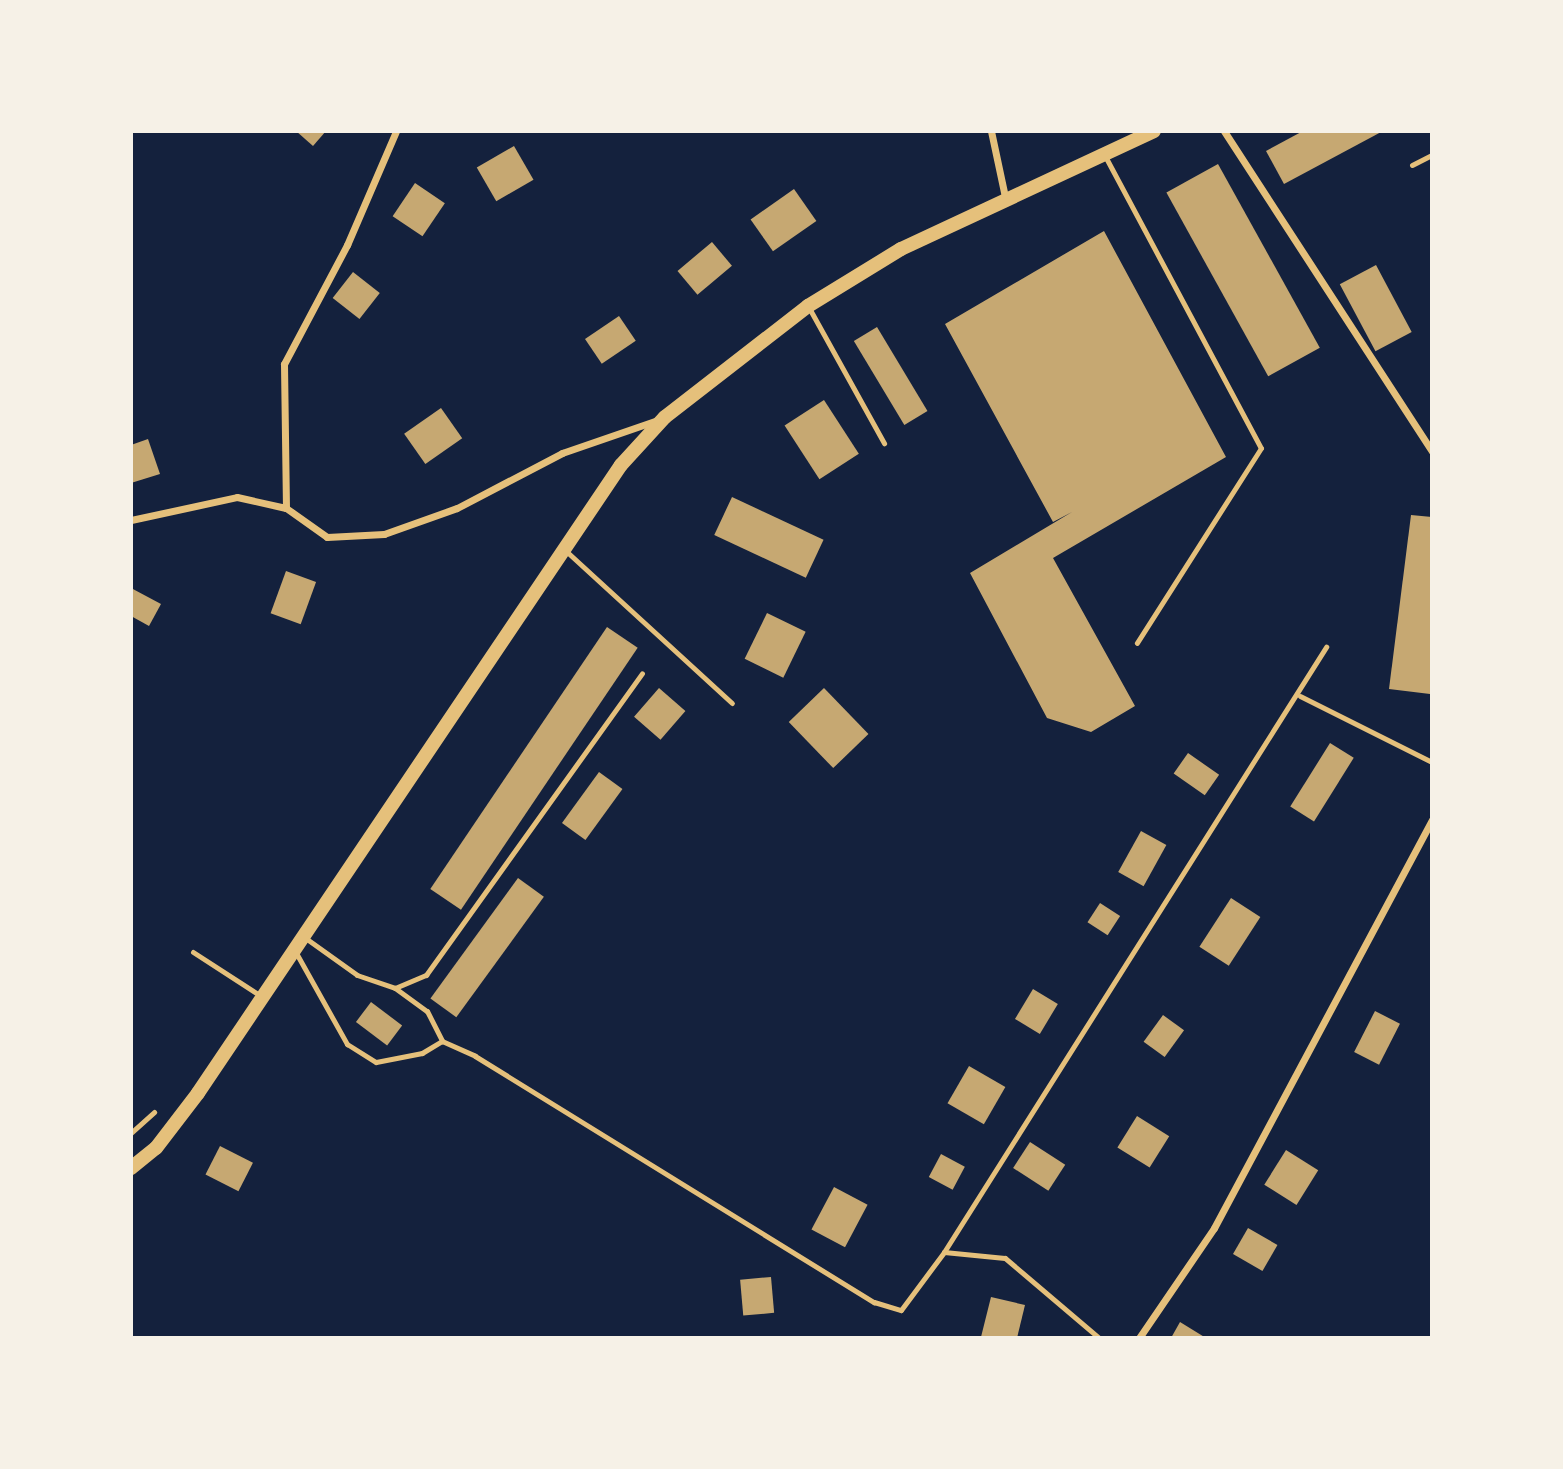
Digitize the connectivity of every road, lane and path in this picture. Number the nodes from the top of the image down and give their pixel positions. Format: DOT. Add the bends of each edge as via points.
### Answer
graph roads {
  1 [pos="396,131"];
  2 [pos="991,131"];
  3 [pos="1154,131"];
  4 [pos="1224,131"];
  5 [pos="1104,153"];
  6 [pos="1432,155"];
  7 [pos="1412,165"];
  8 [pos="1005,197"];
  9 [pos="808,306"];
  10 [pos="665,417"];
  11 [pos="884,443"];
  12 [pos="1432,451"];
  13 [pos="286,508"];
  14 [pos="131,520"];
  15 [pos="564,549"];
  16 [pos="1137,643"];
  17 [pos="1326,647"];
  18 [pos="642,673"];
  19 [pos="1300,696"];
  20 [pos="732,703"];
  21 [pos="1432,762"];
  22 [pos="1432,820"];
  23 [pos="304,937"];
  24 [pos="295,950"];
  25 [pos="193,953"];
  26 [pos="395,988"];
  27 [pos="262,998"];
  28 [pos="442,1041"];
  29 [pos="131,1168"];
  30 [pos="944,1252"];
  31 [pos="1099,1338"];
  32 [pos="1139,1338"];
  1 -- 13 [label="street" via="347,245 284,363"];
  2 -- 8 [label="street"];
  3 -- 5 [label="main road"];
  4 -- 12 [label="street"];
  5 -- 8 [label="main road"];
  5 -- 16 [label="lane" via="1261,448"];
  6 -- 7 [label="lane"];
  8 -- 9 [label="main road" via="901,249"];
  9 -- 10 [label="main road"];
  9 -- 11 [label="lane"];
  10 -- 13 [label="street" via="562,453 457,508 384,534 327,537"];
  10 -- 15 [label="main road" via="621,465"];
  13 -- 14 [label="street" via="237,497"];
  15 -- 20 [label="lane"];
  15 -- 23 [label="main road"];
  17 -- 19 [label="lane"];
  18 -- 26 [label="lane" via="426,975"];
  19 -- 21 [label="lane"];
  19 -- 30 [label="lane" via="1123,961"];
  22 -- 32 [label="street" via="1214,1228"];
  23 -- 24 [label="main road"];
  23 -- 26 [label="lane" via="358,975"];
  24 -- 27 [label="main road"];
  24 -- 28 [label="lane" via="347,1044 376,1062 422,1053"];
  25 -- 27 [label="lane"];
  26 -- 28 [label="lane" via="427,1011"];
  27 -- 29 [label="main road" via="156,1148"];
  28 -- 30 [label="lane" via="874,1301 901,1310"];
  30 -- 31 [label="lane" via="1005,1258"];
}
